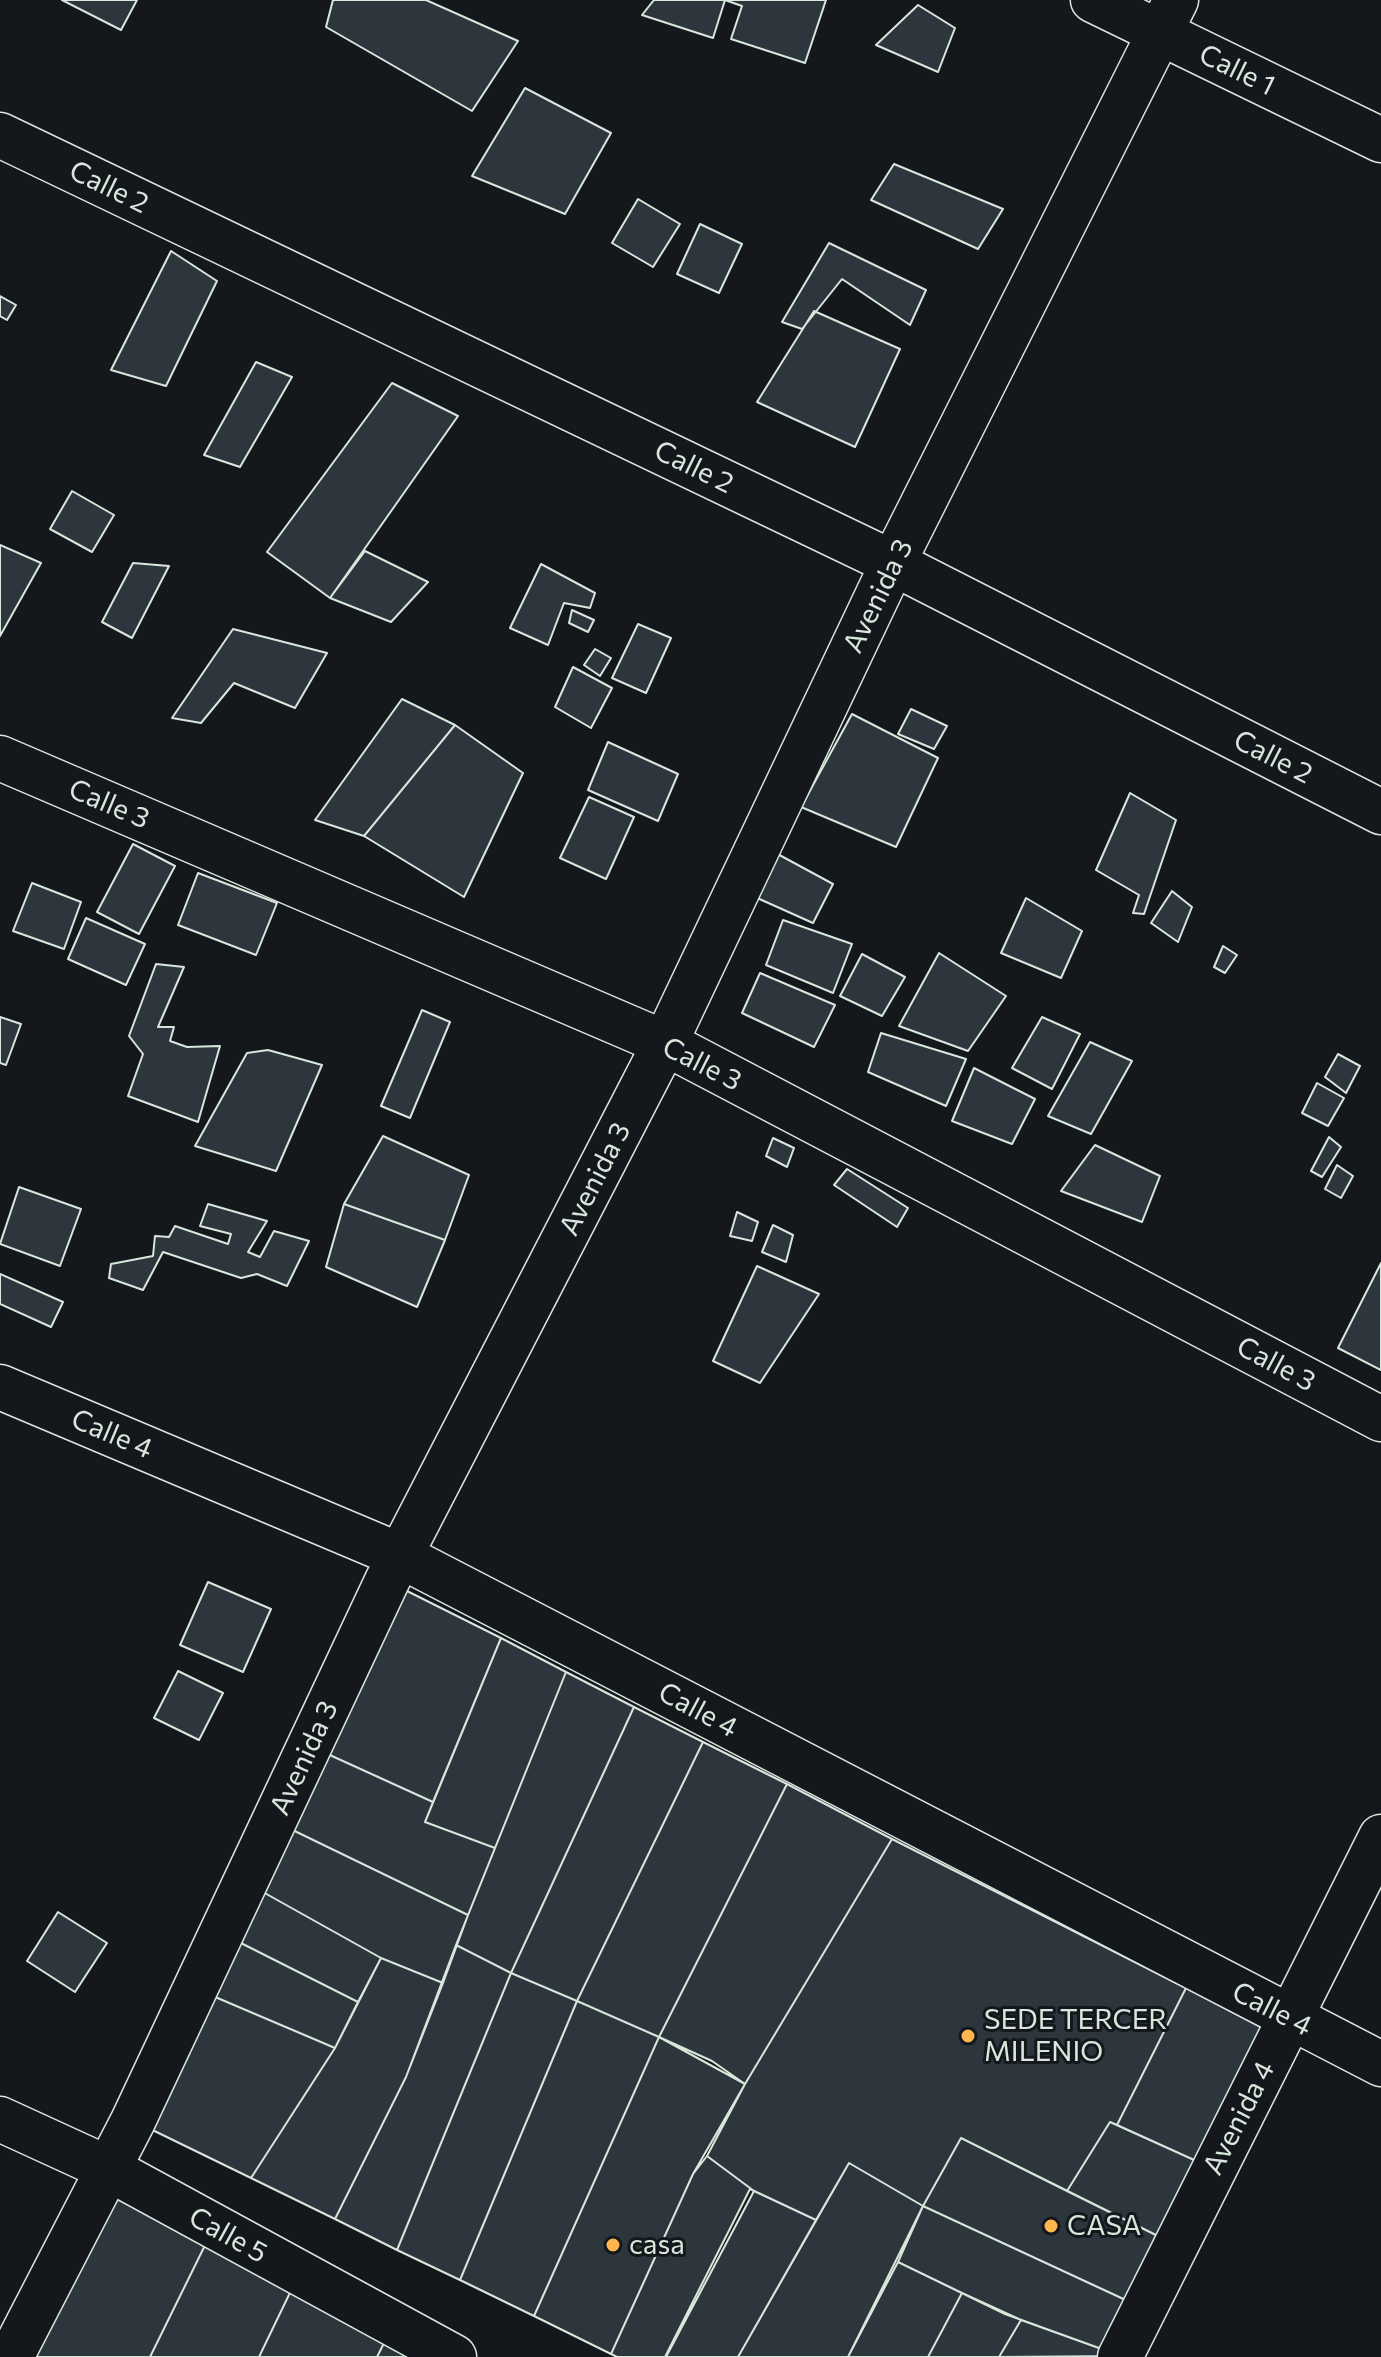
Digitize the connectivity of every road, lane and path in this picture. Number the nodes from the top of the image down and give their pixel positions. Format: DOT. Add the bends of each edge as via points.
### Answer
graph roads {
  1 [pos="1093,0"];
  2 [pos="1168,16"];
  3 [pos="0,135"];
  4 [pos="1381,140"];
  5 [pos="893,563"];
  6 [pos="0,758"];
  7 [pos="1381,812"];
  8 [pos="665,1043"];
  9 [pos="0,1387"];
  10 [pos="1381,1419"];
  11 [pos="401,1556"];
  12 [pos="1381,1837"];
  13 [pos="1288,2018"];
  14 [pos="1381,2064"];
  15 [pos="0,2119"];
  16 [pos="109,2169"];
  17 [pos="11,2357"];
  18 [pos="454,2357"];
  19 [pos="1120,2357"];
  1 -- 2 [label="street, Calle 1"];
  2 -- 4 [label="street, Calle 1"];
  2 -- 5 [label="street, Avenida 3"];
  3 -- 5 [label="street, Calle 2"];
  5 -- 7 [label="street, Calle 2"];
  5 -- 8 [label="street, Avenida 3"];
  6 -- 8 [label="street, Calle 3"];
  8 -- 10 [label="street, Calle 3"];
  8 -- 11 [label="street, Avenida 3"];
  9 -- 11 [label="street, Calle 4"];
  11 -- 13 [label="street, Calle 4"];
  11 -- 16 [label="street, Avenida 3"];
  12 -- 13 [label="street, Avenida 4"];
  13 -- 14 [label="street, Calle 4"];
  13 -- 19 [label="street, Avenida 4"];
  15 -- 16 [label="street, Calle 5"];
  16 -- 17 [label="street, Avenida 3"];
  16 -- 18 [label="street, Calle 5"];
}
